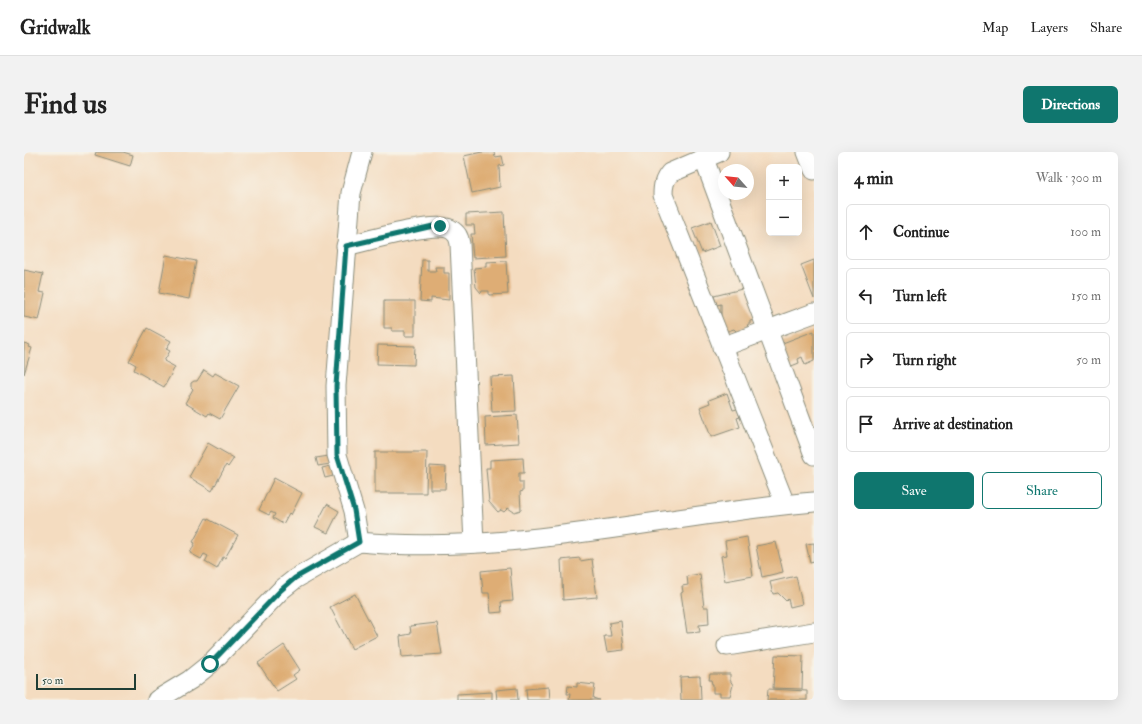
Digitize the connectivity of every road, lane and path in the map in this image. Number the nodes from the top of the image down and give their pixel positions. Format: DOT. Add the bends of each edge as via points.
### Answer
graph roads {
  1 [pos="362,152"];
  2 [pos="807,152"];
  3 [pos="711,155"];
  4 [pos="814,170"];
  5 [pos="346,246"];
  6 [pos="814,313"];
  7 [pos="767,329"];
  8 [pos="722,347"];
  9 [pos="814,455"];
  10 [pos="814,502"];
  11 [pos="785,504"];
  12 [pos="359,542"];
  13 [pos="474,543"];
  14 [pos="814,632"];
  15 [pos="727,646"];
  16 [pos="157,700"];
  1 -- 5 [label="street" via="351,193"];
  2 -- 4 [label="street"];
  3 -- 7 [label="street"];
  3 -- 8 [label="street" via="670,173 663,185 663,195"];
  5 -- 12 [label="street" via="336,386 337,455 354,510"];
  5 -- 13 [label="street" via="433,226 451,230 458,235"];
  6 -- 7 [label="street"];
  7 -- 8 [label="street"];
  7 -- 9 [label="street"];
  8 -- 11 [label="street"];
  10 -- 11 [label="street"];
  11 -- 13 [label="street" via="585,532"];
  12 -- 13 [label="street"];
  12 -- 16 [label="street" via="295,578 210,664"];
  14 -- 15 [label="street"];
}
